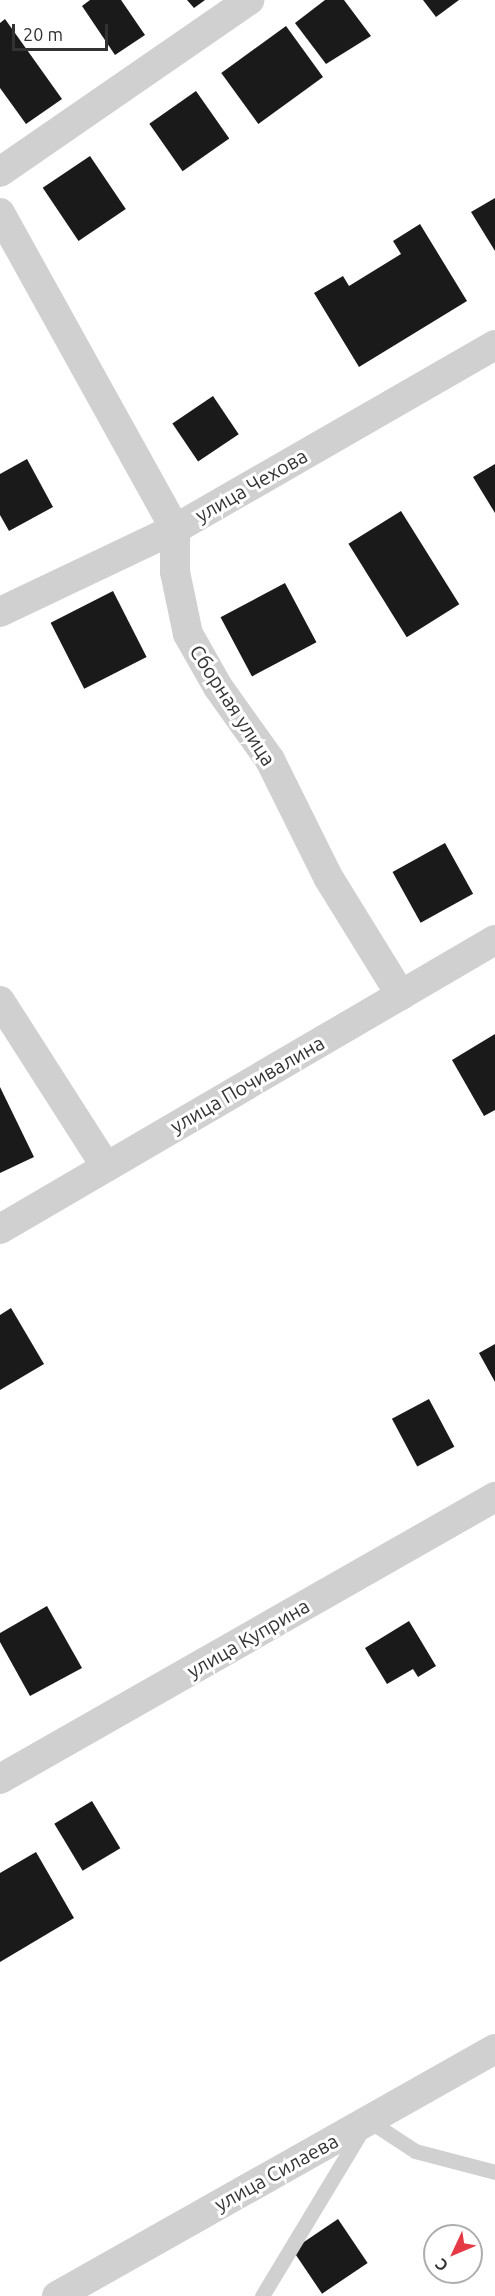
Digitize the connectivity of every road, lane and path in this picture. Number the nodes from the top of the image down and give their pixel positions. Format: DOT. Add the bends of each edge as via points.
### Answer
graph roads {
  1 [pos="249,0"];
  2 [pos="0,172"];
  3 [pos="0,213"];
  4 [pos="495,345"];
  5 [pos="175,529"];
  6 [pos="0,612"];
  7 [pos="495,940"];
  8 [pos="401,994"];
  9 [pos="0,1001"];
  10 [pos="106,1167"];
  11 [pos="0,1229"];
  12 [pos="495,1497"];
  13 [pos="0,1779"];
  14 [pos="495,2049"];
  15 [pos="368,2120"];
  16 [pos="495,2172"];
  17 [pos="57,2296"];
  18 [pos="262,2296"];
  1 -- 2 [label="street"];
  3 -- 5 [label="street, Сборная улица"];
  4 -- 5 [label="street, улица Чехова"];
  5 -- 6 [label="street, улица Чехова"];
  5 -- 8 [label="street, Сборная улица" via="175,572 188,634 218,687 270,760 328,877"];
  7 -- 8 [label="street, улица Почивалина"];
  8 -- 10 [label="street, улица Почивалина"];
  9 -- 10 [label="street"];
  10 -- 11 [label="street, улица Почивалина"];
  12 -- 13 [label="street, улица Куприна"];
  14 -- 15 [label="street, улица Силаева"];
  15 -- 16 [label="lane" via="415,2151"];
  15 -- 17 [label="street, улица Силаева"];
  15 -- 18 [label="lane"];
}
